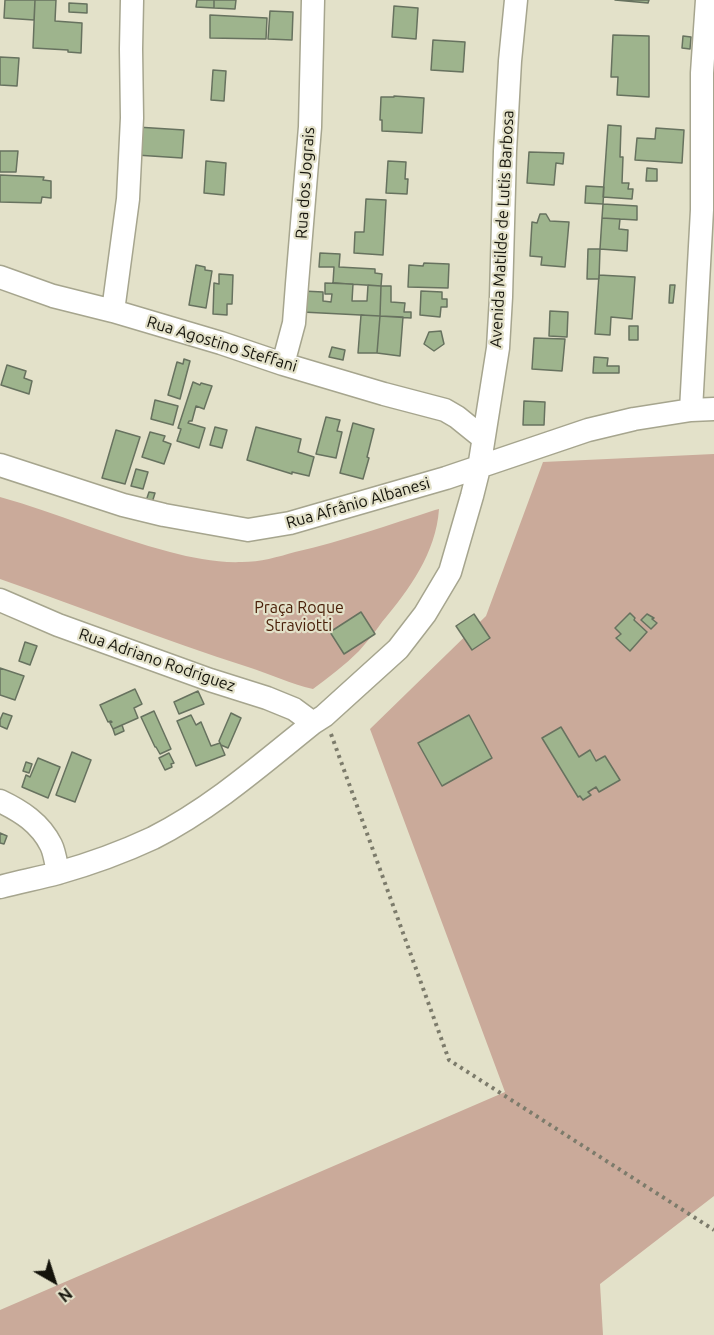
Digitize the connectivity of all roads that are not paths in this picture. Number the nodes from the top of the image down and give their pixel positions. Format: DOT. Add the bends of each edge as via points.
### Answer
graph roads {
  1 [pos="132,0"];
  2 [pos="313,0"];
  3 [pos="516,0"];
  4 [pos="707,0"];
  5 [pos="0,277"];
  6 [pos="113,311"];
  7 [pos="283,364"];
  8 [pos="490,396"];
  9 [pos="445,410"];
  10 [pos="692,410"];
  11 [pos="714,410"];
  12 [pos="483,438"];
  13 [pos="0,465"];
  14 [pos="479,468"];
  15 [pos="0,600"];
  16 [pos="319,719"];
  17 [pos="0,801"];
  18 [pos="58,873"];
  19 [pos="0,887"];
  1 -- 6 [label="street" via="128,199"];
  2 -- 7 [label="street, Rua dos Jograis" via="310,127 294,323"];
  3 -- 8 [label="street, Avenida Matilde de Lutis Barbosa" via="505,151 498,348"];
  4 -- 10 [label="street"];
  5 -- 6 [label="street, Rua Agostino Steffani"];
  6 -- 7 [label="street, Rua Agostino Steffani"];
  7 -- 9 [label="street, Rua Agostino Steffani"];
  8 -- 9 [label="street, Rua Agostino Steffani" via="468,407"];
  8 -- 12 [label="street, Avenida Matilde de Lutis Barbosa"];
  9 -- 12 [label="street, Rua Agostino Steffani"];
  10 -- 11 [label="street, Rua Afrânio Albanesi"];
  10 -- 14 [label="street, Rua Afrânio Albanesi" via="588,430"];
  12 -- 14 [label="street, Avenida Matilde de Lutis Barbosa"];
  13 -- 14 [label="street, Rua Afrânio Albanesi" via="123,505 248,530 290,523"];
  14 -- 16 [label="street, Avenida Matilde de Lutis Barbosa" via="450,572 425,614 398,649"];
  15 -- 16 [label="street, Rua Adriano Rodriguez" via="58,625"];
  16 -- 18 [label="street, Avenida Matilde de Lutis Barbosa" via="191,817 124,850"];
  17 -- 18 [label="street" via="33,821 50,843"];
  18 -- 19 [label="street, Avenida Matilde de Lutis Barbosa"];
}
